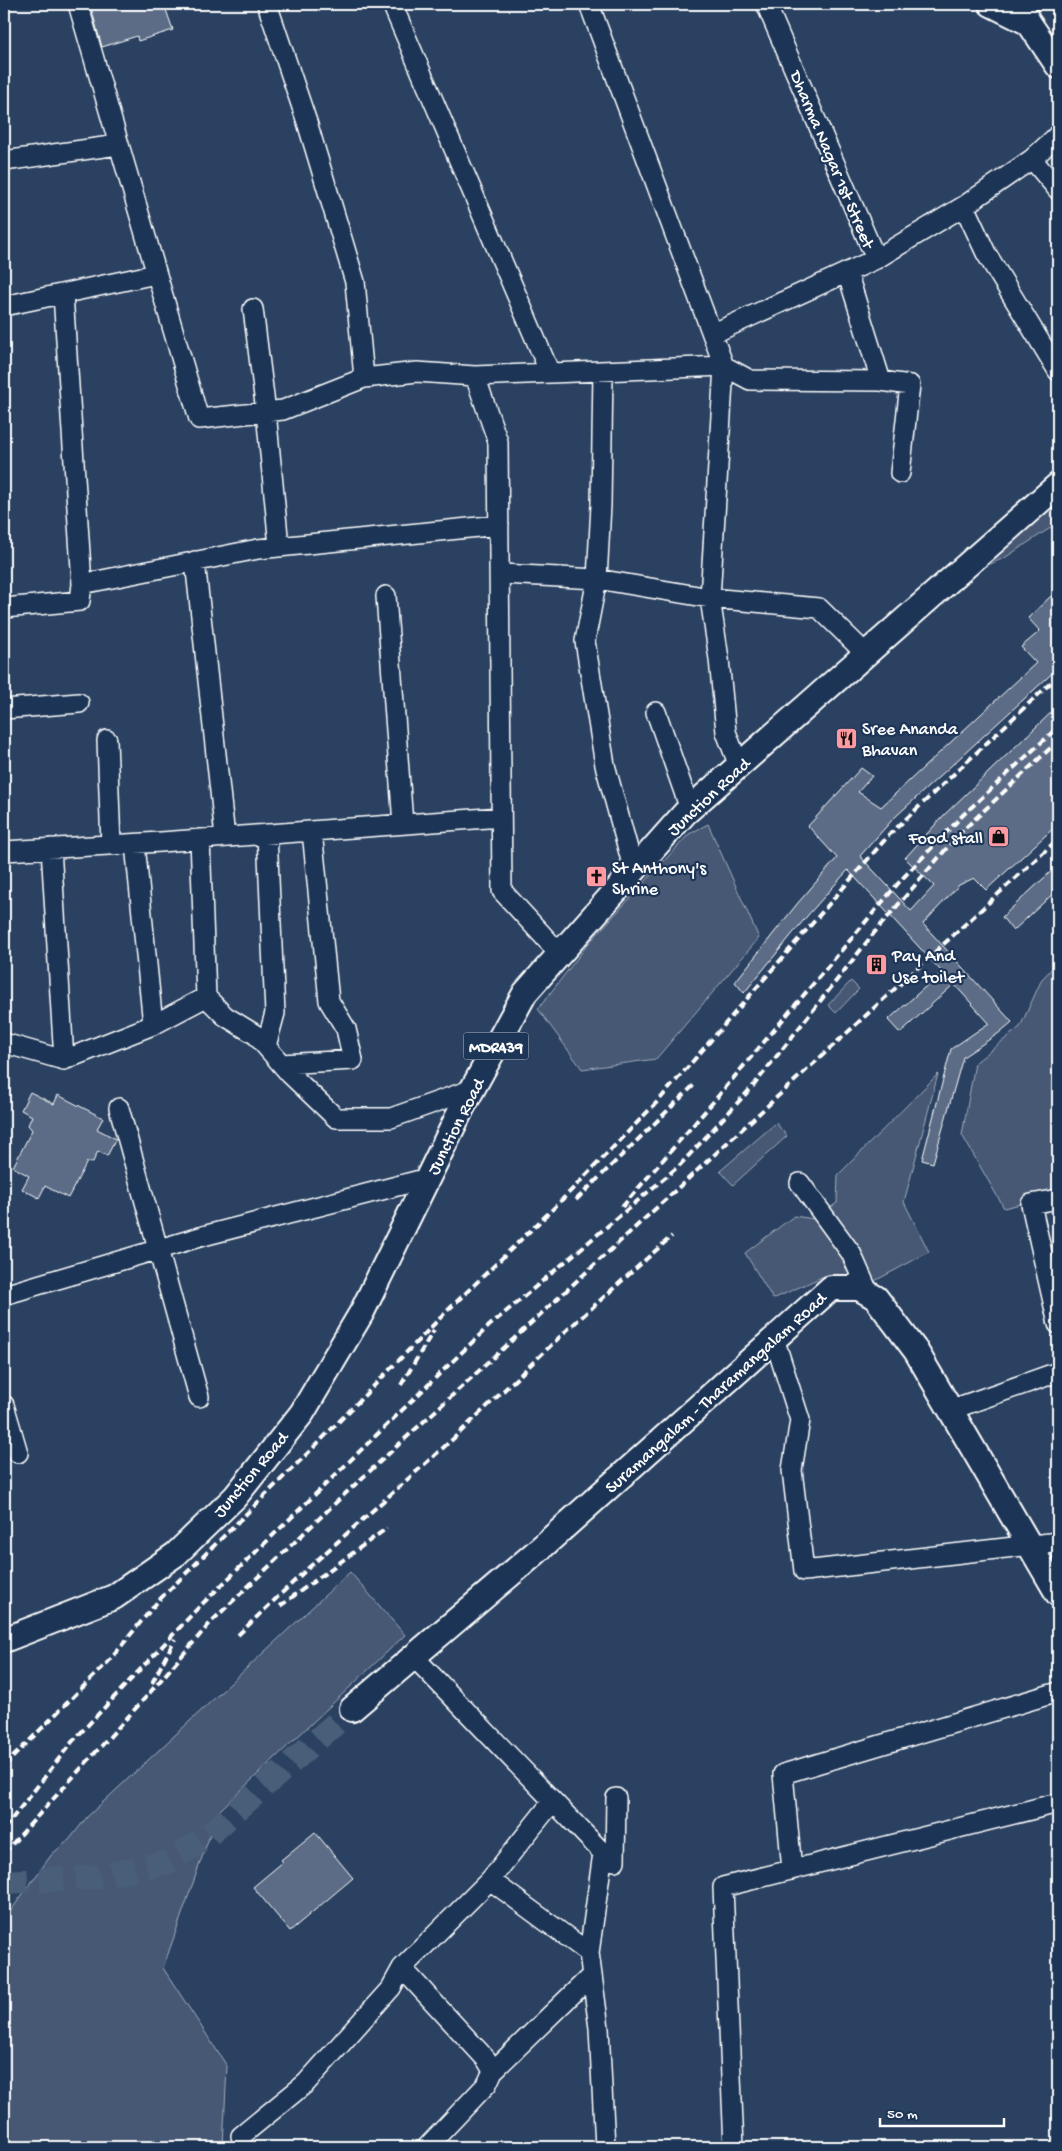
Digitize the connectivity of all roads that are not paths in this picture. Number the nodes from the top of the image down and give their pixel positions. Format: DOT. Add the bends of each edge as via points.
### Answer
graph roads {
  1 [pos="78,4"];
  2 [pos="267,4"];
  3 [pos="392,4"];
  4 [pos="589,4"];
  5 [pos="766,4"];
  6 [pos="991,4"];
  7 [pos="1024,13"];
  8 [pos="1058,66"];
  9 [pos="1058,135"];
  10 [pos="118,145"];
  11 [pos="1032,159"];
  12 [pos="4,161"];
  13 [pos="1058,190"];
  14 [pos="964,206"];
  15 [pos="876,259"];
  16 [pos="847,272"];
  17 [pos="156,274"];
  18 [pos="63,294"];
  19 [pos="4,306"];
  20 [pos="253,309"];
  21 [pos="712,334"];
  22 [pos="724,366"];
  23 [pos="603,371"];
  24 [pos="1058,371"];
  25 [pos="550,373"];
  26 [pos="475,376"];
  27 [pos="364,378"];
  28 [pos="881,381"];
  29 [pos="266,412"];
  30 [pos="900,472"];
  31 [pos="1058,485"];
  32 [pos="499,525"];
  33 [pos="280,546"];
  34 [pos="195,561"];
  35 [pos="500,574"];
  36 [pos="597,579"];
  37 [pos="82,584"];
  38 [pos="386,596"];
  39 [pos="710,598"];
  40 [pos="4,608"];
  41 [pos="866,654"];
  42 [pos="79,703"];
  43 [pos="4,709"];
  44 [pos="656,712"];
  45 [pos="107,740"];
  46 [pos="739,766"];
  47 [pos="690,809"];
  48 [pos="500,817"];
  49 [pos="403,824"];
  50 [pos="312,831"];
  51 [pos="267,834"];
  52 [pos="225,838"];
  53 [pos="200,839"];
  54 [pos="135,844"];
  55 [pos="111,845"];
  56 [pos="51,848"];
  57 [pos="4,851"];
  58 [pos="634,871"];
  59 [pos="560,954"];
  60 [pos="206,997"];
  61 [pos="153,1025"];
  62 [pos="4,1043"];
  63 [pos="266,1046"];
  64 [pos="64,1060"];
  65 [pos="281,1064"];
  66 [pos="473,1089"];
  67 [pos="119,1108"];
  68 [pos="428,1178"];
  69 [pos="800,1183"];
  70 [pos="1058,1199"];
  71 [pos="159,1249"];
  72 [pos="869,1294"];
  73 [pos="4,1295"];
  74 [pos="1058,1324"];
  75 [pos="774,1338"];
  76 [pos="1058,1372"];
  77 [pos="199,1397"];
  78 [pos="4,1405"];
  79 [pos="950,1410"];
  80 [pos="18,1453"];
  81 [pos="1058,1542"];
  82 [pos="1030,1545"];
  83 [pos="1058,1594"];
  84 [pos="4,1640"];
  85 [pos="412,1656"];
  86 [pos="1058,1692"];
  87 [pos="352,1709"];
  88 [pos="616,1798"];
  89 [pos="553,1801"];
  90 [pos="1058,1803"];
  91 [pos="603,1853"];
  92 [pos="792,1870"];
  93 [pos="490,1880"];
  94 [pos="589,1953"];
  95 [pos="402,1968"];
  96 [pos="592,1975"];
  97 [pos="493,2071"];
  98 [pos="241,2136"];
  99 [pos="427,2147"];
  100 [pos="605,2147"];
  101 [pos="734,2147"];
  1 -- 10 [label="street"];
  2 -- 27 [label="street" via="307,122 355,282"];
  3 -- 25 [label="street"];
  4 -- 21 [label="street"];
  5 -- 15 [label="street, Dharma Nagar 1st Street"];
  6 -- 7 [label="main road"];
  7 -- 8 [label="main road"];
  9 -- 11 [label="street"];
  10 -- 12 [label="street"];
  10 -- 17 [label="street"];
  11 -- 13 [label="street"];
  11 -- 14 [label="street"];
  14 -- 15 [label="street"];
  14 -- 24 [label="street" via="986,253"];
  15 -- 16 [label="street, Dharma Nagar 1st Street"];
  16 -- 21 [label="street, Dharma Nagar 1st Street"];
  16 -- 28 [label="street"];
  17 -- 18 [label="street"];
  17 -- 29 [label="street" via="199,418"];
  18 -- 19 [label="street"];
  18 -- 37 [label="street"];
  20 -- 29 [label="street"];
  21 -- 22 [label="street"];
  22 -- 23 [label="street"];
  22 -- 28 [label="street" via="750,380"];
  22 -- 39 [label="street"];
  23 -- 25 [label="street"];
  23 -- 36 [label="street"];
  25 -- 26 [label="street"];
  26 -- 27 [label="street" via="418,372"];
  26 -- 32 [label="street" via="498,442"];
  27 -- 29 [label="street" via="284,410"];
  28 -- 30 [label="street" via="910,385"];
  29 -- 33 [label="street"];
  31 -- 41 [label="main road, Junction Road / MDR439"];
  32 -- 33 [label="street"];
  32 -- 35 [label="street"];
  33 -- 34 [label="street"];
  34 -- 37 [label="street"];
  34 -- 52 [label="street"];
  35 -- 36 [label="street"];
  35 -- 48 [label="street"];
  36 -- 39 [label="street"];
  36 -- 58 [label="street" via="585,641 604,765"];
  37 -- 40 [label="street" via="80,601"];
  38 -- 49 [label="street"];
  39 -- 41 [label="street" via="819,608"];
  39 -- 46 [label="street" via="720,659 726,732"];
  41 -- 46 [label="main road, Junction Road / MDR439"];
  42 -- 43 [label="street"];
  44 -- 47 [label="street"];
  45 -- 55 [label="street"];
  46 -- 47 [label="main road, Junction Road / MDR439"];
  47 -- 58 [label="main road, Junction Road / MDR439"];
  48 -- 49 [label="street"];
  48 -- 59 [label="street" via="502,891"];
  49 -- 50 [label="street"];
  50 -- 51 [label="street"];
  50 -- 65 [label="street" via="329,1001 346,1029 353,1060"];
  51 -- 52 [label="street"];
  51 -- 63 [label="street" via="275,1013"];
  52 -- 53 [label="street"];
  53 -- 54 [label="street"];
  53 -- 60 [label="street"];
  54 -- 55 [label="street"];
  54 -- 61 [label="street"];
  55 -- 56 [label="street"];
  56 -- 57 [label="street"];
  56 -- 64 [label="street"];
  58 -- 59 [label="main road, Junction Road / MDR439"];
  59 -- 66 [label="main road, Junction Road / MDR439" via="525,993"];
  60 -- 61 [label="street"];
  60 -- 63 [label="street" via="225,1016 256,1035"];
  61 -- 64 [label="street"];
  62 -- 64 [label="street"];
  63 -- 65 [label="street"];
  65 -- 66 [label="street" via="336,1118 391,1118"];
  66 -- 68 [label="main road, Junction Road / MDR439"];
  67 -- 71 [label="street"];
  68 -- 71 [label="street"];
  68 -- 84 [label="main road, Junction Road / MDR439" via="362,1312 302,1413 235,1497 176,1554 114,1597"];
  69 -- 72 [label="street" via="851,1253"];
  70 -- 74 [label="street" via="1031,1204"];
  71 -- 73 [label="street"];
  71 -- 77 [label="street"];
  72 -- 75 [label="main road, Suramangalam - Tharamangalam Road" via="860,1288 830,1288"];
  72 -- 79 [label="main road" via="876,1298 916,1351"];
  75 -- 82 [label="street" via="800,1420 792,1470 804,1571"];
  75 -- 85 [label="main road, Suramangalam - Tharamangalam Road" via="533,1555"];
  76 -- 79 [label="street"];
  78 -- 80 [label="street"];
  79 -- 82 [label="main road"];
  81 -- 82 [label="street"];
  82 -- 83 [label="main road"];
  85 -- 87 [label="main road, Suramangalam - Tharamangalam Road"];
  85 -- 89 [label="street"];
  86 -- 92 [label="street" via="783,1774"];
  88 -- 91 [label="street" via="615,1861"];
  89 -- 91 [label="street"];
  89 -- 93 [label="street"];
  90 -- 92 [label="street"];
  91 -- 94 [label="street"];
  92 -- 101 [label="street" via="723,1888"];
  93 -- 94 [label="street"];
  93 -- 95 [label="street"];
  94 -- 96 [label="street"];
  95 -- 97 [label="street" via="486,2059"];
  95 -- 98 [label="street" via="391,1988 306,2083"];
  96 -- 97 [label="street"];
  96 -- 100 [label="street" via="599,2028"];
  97 -- 99 [label="street" via="487,2084"];
}
